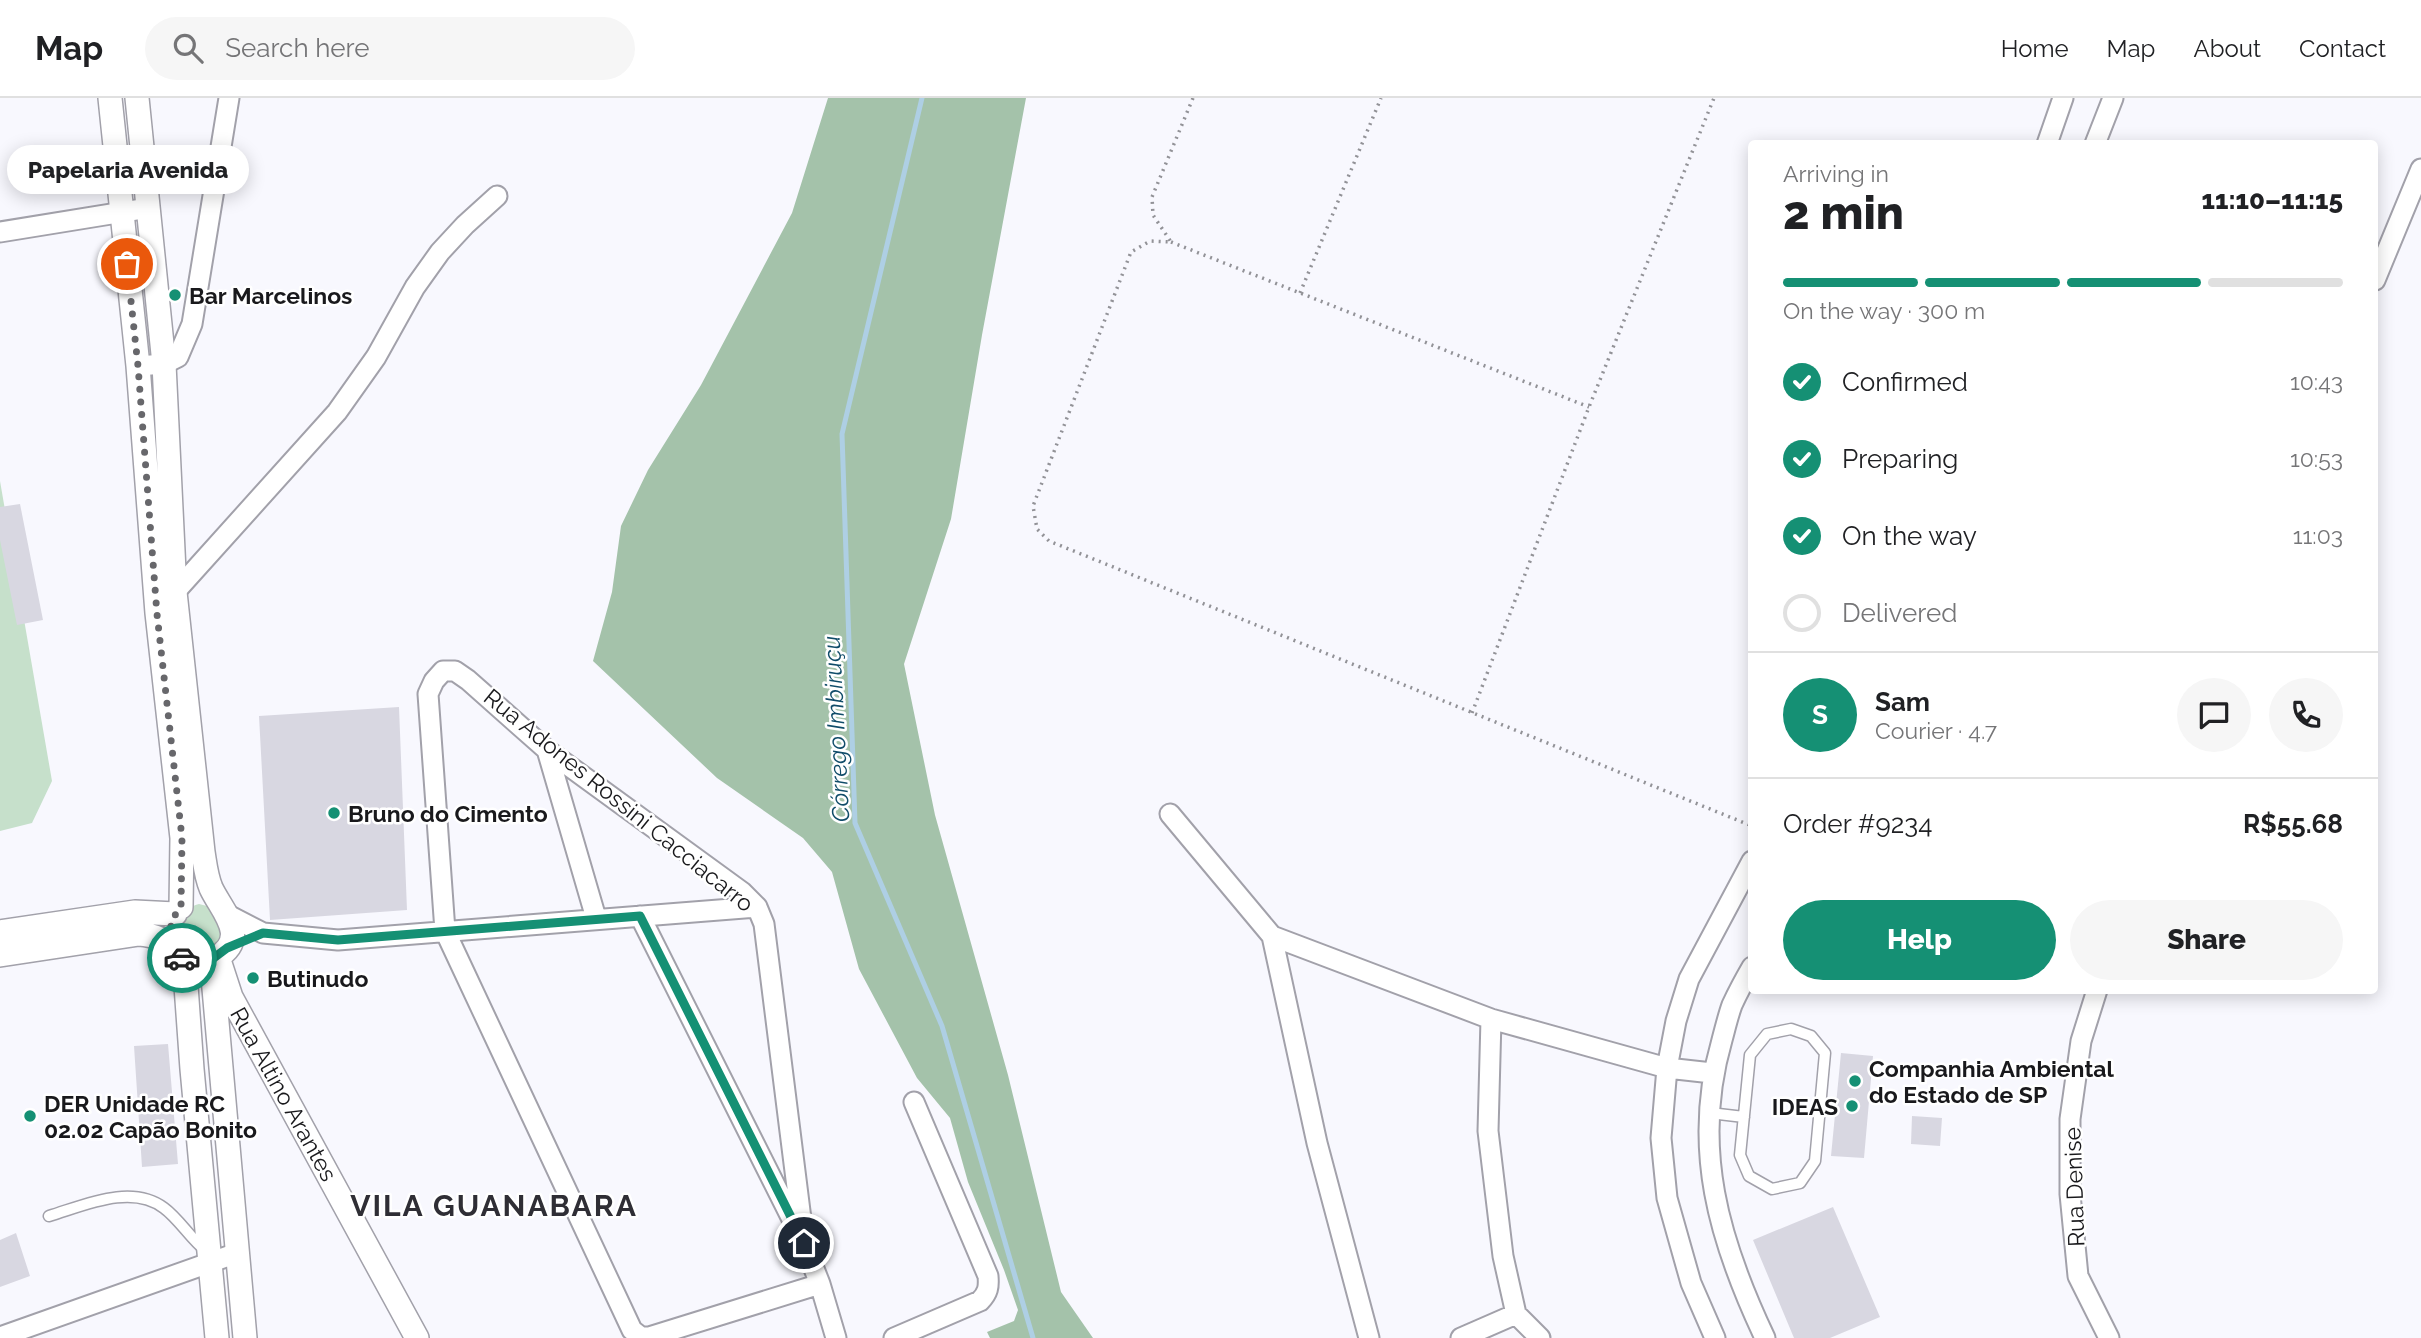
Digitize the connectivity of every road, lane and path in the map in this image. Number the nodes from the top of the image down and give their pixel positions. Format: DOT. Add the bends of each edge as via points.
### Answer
graph roads {
  1 [pos="110,98"];
  2 [pos="136,98"];
  3 [pos="229,98"];
  4 [pos="1192,98"];
  5 [pos="1381,98"];
  6 [pos="1714,98"];
  7 [pos="2063,98"];
  8 [pos="2113,98"];
  9 [pos="2048,140"];
  10 [pos="2097,140"];
  11 [pos="2421,169"];
  12 [pos="497,196"];
  13 [pos="148,208"];
  14 [pos="121,212"];
  15 [pos="0,232"];
  16 [pos="1171,242"];
  17 [pos="2378,273"];
  18 [pos="1300,293"];
  19 [pos="164,364"];
  20 [pos="138,366"];
  21 [pos="1589,407"];
  22 [pos="175,592"];
  23 [pos="1472,713"];
  24 [pos="547,750"];
  25 [pos="1170,814"];
  26 [pos="1748,824"];
  27 [pos="1748,868"];
  28 [pos="757,906"];
  29 [pos="178,910"];
  30 [pos="226,913"];
  31 [pos="640,916"];
  32 [pos="596,918"];
  33 [pos="445,931"];
  34 [pos="0,932"];
  35 [pos="263,933"];
  36 [pos="1272,936"];
  37 [pos="0,955"];
  38 [pos="179,955"];
  39 [pos="219,955"];
  40 [pos="1748,975"];
  41 [pos="2096,994"];
  42 [pos="1492,1019"];
  43 [pos="1667,1068"];
  44 [pos="1712,1073"];
  45 [pos="914,1102"];
  46 [pos="1710,1113"];
  47 [pos="1744,1117"];
  48 [pos="49,1216"];
  49 [pos="804,1243"];
  50 [pos="237,1252"];
  51 [pos="209,1258"];
  52 [pos="820,1284"];
  53 [pos="1516,1314"];
  54 [pos="694,1331"];
  55 [pos="0,1337"];
  56 [pos="217,1338"];
  57 [pos="245,1338"];
  58 [pos="417,1338"];
  59 [pos="836,1338"];
  60 [pos="894,1338"];
  61 [pos="1369,1338"];
  62 [pos="1461,1338"];
  63 [pos="1540,1338"];
  64 [pos="1715,1338"];
  65 [pos="1765,1338"];
  66 [pos="2109,1338"];
  1 -- 14 [label="street"];
  2 -- 13 [label="street"];
  3 -- 19 [label="street" via="192,324 178,357"];
  4 -- 16 [label="path" via="1152,197 1153,215"];
  5 -- 18 [label="path"];
  6 -- 21 [label="path"];
  7 -- 9 [label="street"];
  8 -- 10 [label="street"];
  11 -- 17 [label="street"];
  12 -- 22 [label="street" via="440,252 337,412"];
  13 -- 14 [label="street"];
  13 -- 19 [label="street"];
  14 -- 15 [label="street"];
  14 -- 20 [label="street"];
  16 -- 18 [label="path"];
  16 -- 23 [label="path" via="1150,241 1131,252 1033,506 1037,529 1049,541"];
  18 -- 21 [label="path"];
  19 -- 20 [label="street"];
  19 -- 22 [label="street"];
  20 -- 29 [label="street" via="157,614 182,838"];
  21 -- 23 [label="path"];
  22 -- 30 [label="street" via="204,861 216,899"];
  23 -- 26 [label="path"];
  24 -- 28 [label="street, Rua Adones Rossini Cacciacarro"];
  24 -- 32 [label="street"];
  24 -- 33 [label="street, Rua Adones Rossini Cacciacarro" via="455,671 443,671 434,681 428,694"];
  25 -- 36 [label="street"];
  27 -- 43 [label="street" via="1689,979"];
  28 -- 31 [label="street"];
  28 -- 49 [label="street, Rua Adones Rossini Cacciacarro" via="764,924"];
  29 -- 30 [label="street" via="199,900 217,904"];
  29 -- 34 [label="street"];
  29 -- 38 [label="street" via="170,934"];
  30 -- 35 [label="street"];
  30 -- 39 [label="street" via="232,935"];
  31 -- 32 [label="street"];
  31 -- 49 [label="street"];
  32 -- 33 [label="street"];
  33 -- 35 [label="street" via="338,940"];
  33 -- 54 [label="street" via="632,1330 641,1337"];
  35 -- 39 [label="street"];
  36 -- 42 [label="street"];
  36 -- 61 [label="street" via="1317,1143"];
  37 -- 38 [label="street" via="139,934 159,938"];
  38 -- 39 [label="street" via="203,962"];
  38 -- 51 [label="street" via="186,972"];
  39 -- 50 [label="street"];
  39 -- 58 [label="street, Rua Altino Arantes" via="231,997"];
  40 -- 44 [label="street" via="1731,1007"];
  41 -- 66 [label="street, Rua Denise" via="2081,1041 2070,1119 2070,1194 2078,1276"];
  42 -- 43 [label="street"];
  42 -- 53 [label="street" via="1488,1131 1503,1256"];
  43 -- 44 [label="street"];
  43 -- 64 [label="street" via="1661,1138 1667,1198 1691,1283"];
  44 -- 46 [label="street"];
  45 -- 60 [label="street" via="989,1286 980,1301"];
  46 -- 47 [label="lane"];
  46 -- 65 [label="street" via="1709,1154 1721,1226"];
  47 -- 47 [label="lane" via="1740,1155 1749,1176 1772,1189 1800,1183 1815,1161 1825,1053 1811,1036 1791,1030 1767,1034 1750,1055"];
  48 -- 51 [label="lane" via="108,1198 143,1199 164,1208"];
  49 -- 52 [label="street"];
  50 -- 51 [label="street"];
  50 -- 57 [label="street"];
  51 -- 55 [label="street"];
  51 -- 56 [label="street"];
  52 -- 54 [label="street"];
  52 -- 59 [label="street"];
  53 -- 62 [label="street"];
  53 -- 63 [label="street"];
}
